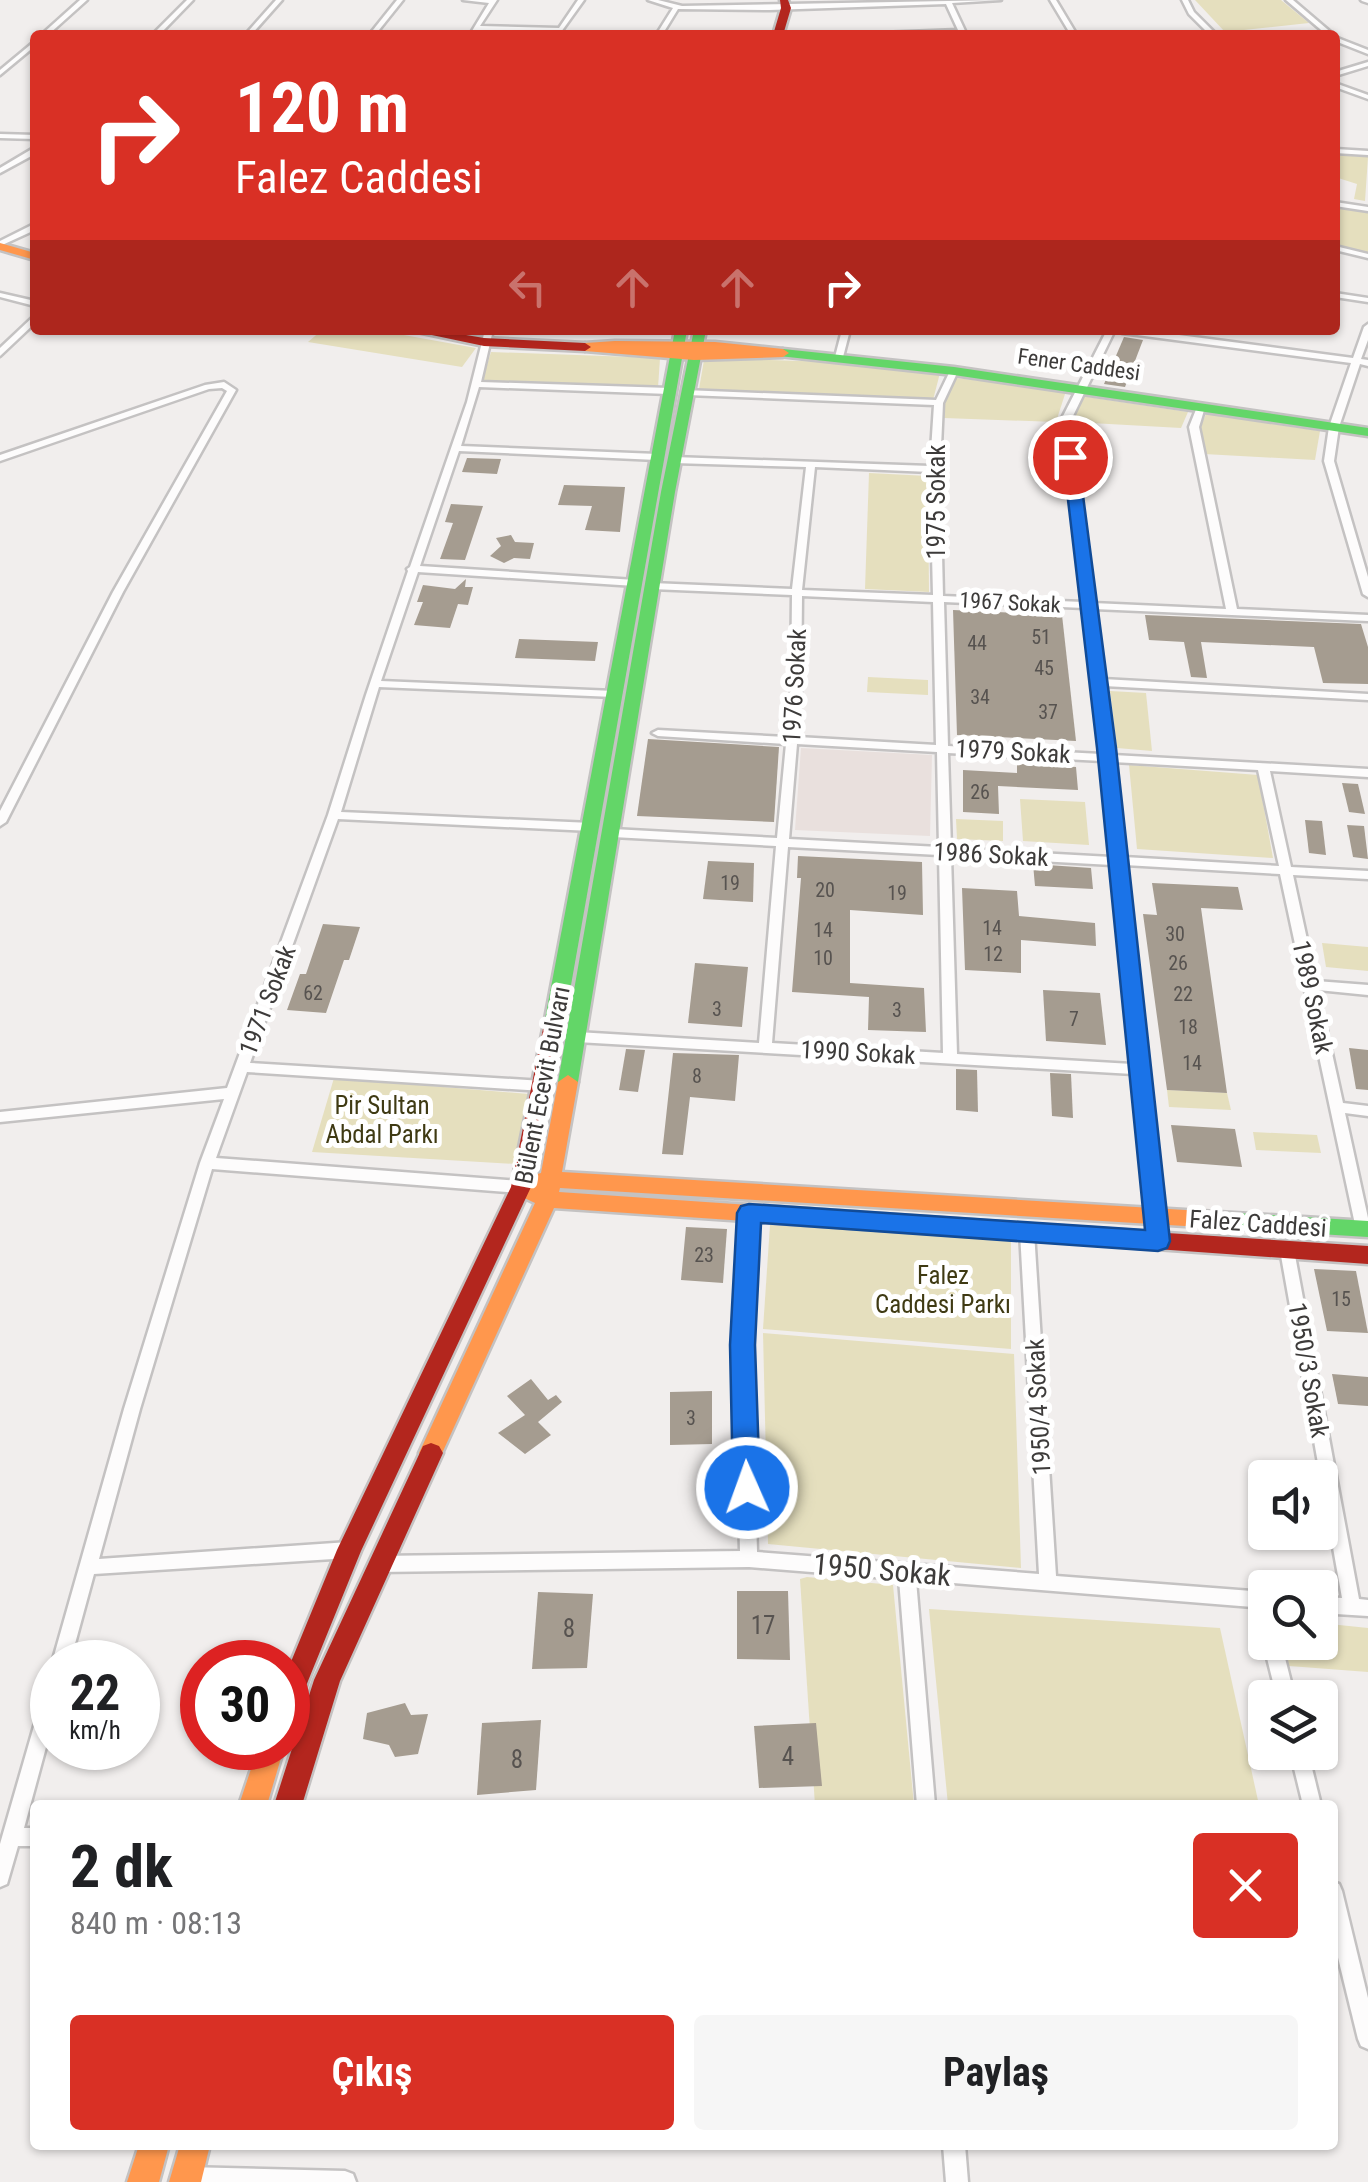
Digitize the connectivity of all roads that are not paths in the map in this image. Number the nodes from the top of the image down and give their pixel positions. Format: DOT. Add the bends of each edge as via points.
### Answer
graph roads {
  1 [pos="84,0"];
  2 [pos="190,0"];
  3 [pos="278,0"];
  4 [pos="400,0"];
  5 [pos="466,0"];
  6 [pos="582,0"];
  7 [pos="652,0"];
  8 [pos="998,0"];
  9 [pos="1053,0"];
  10 [pos="1185,0"];
  11 [pos="1289,0"];
  12 [pos="494,1"];
  13 [pos="947,1"];
  14 [pos="777,4"];
  15 [pos="676,8"];
  16 [pos="50,30"];
  17 [pos="160,30"];
  18 [pos="252,30"];
  19 [pos="376,30"];
  20 [pos="474,30"];
  21 [pos="561,30"];
  22 [pos="662,30"];
  23 [pos="764,30"];
  24 [pos="778,30"];
  25 [pos="960,30"];
  26 [pos="1071,30"];
  27 [pos="1209,30"];
  28 [pos="1325,30"];
  29 [pos="1340,40"];
  30 [pos="30,47"];
  31 [pos="1368,52"];
  32 [pos="1368,64"];
  33 [pos="1340,72"];
  34 [pos="0,74"];
  35 [pos="1340,87"];
  36 [pos="1364,95"];
  37 [pos="0,136"];
  38 [pos="30,137"];
  39 [pos="1340,151"];
  40 [pos="1368,154"];
  41 [pos="30,155"];
  42 [pos="0,171"];
  43 [pos="1340,205"];
  44 [pos="1368,209"];
  45 [pos="30,230"];
  46 [pos="0,245"];
  47 [pos="1340,249"];
  48 [pos="30,255"];
  49 [pos="1368,256"];
  50 [pos="0,295"];
  51 [pos="1340,296"];
  52 [pos="1368,300"];
  53 [pos="30,303"];
  54 [pos="30,323"];
  55 [pos="1368,327"];
  56 [pos="845,335"];
  57 [pos="1110,335"];
  58 [pos="1158,335"];
  59 [pos="486,336"];
  60 [pos="687,344"];
  61 [pos="0,353"];
  62 [pos="838,358"];
  63 [pos="1355,362"];
  64 [pos="1368,363"];
  65 [pos="954,371"];
  66 [pos="476,384"];
  67 [pos="1083,389"];
  68 [pos="678,391"];
  69 [pos="939,402"];
  70 [pos="1202,407"];
  71 [pos="1334,426"];
  72 [pos="1368,432"];
  73 [pos="454,448"];
  74 [pos="0,458"];
  75 [pos="666,458"];
  76 [pos="811,464"];
  77 [pos="935,470"];
  78 [pos="412,569"];
  79 [pos="644,584"];
  80 [pos="798,593"];
  81 [pos="1368,594"];
  82 [pos="936,599"];
  83 [pos="1087,606"];
  84 [pos="1232,612"];
  85 [pos="1368,618"];
  86 [pos="1098,682"];
  87 [pos="375,684"];
  88 [pos="614,694"];
  89 [pos="1368,697"];
  90 [pos="658,734"];
  91 [pos="792,739"];
  92 [pos="944,747"];
  93 [pos="1107,756"];
  94 [pos="1263,766"];
  95 [pos="1368,773"];
  96 [pos="334,815"];
  97 [pos="0,822"];
  98 [pos="591,827"];
  99 [pos="613,833"];
  100 [pos="783,844"];
  101 [pos="945,852"];
  102 [pos="1118,860"];
  103 [pos="1285,868"];
  104 [pos="1368,876"];
  105 [pos="1310,985"];
  106 [pos="1368,990"];
  107 [pos="577,1037"];
  108 [pos="765,1046"];
  109 [pos="950,1057"];
  110 [pos="242,1067"];
  111 [pos="1138,1068"];
  112 [pos="543,1086"];
  113 [pos="231,1093"];
  114 [pos="1337,1108"];
  115 [pos="1368,1111"];
  116 [pos="0,1117"];
  117 [pos="207,1163"];
  118 [pos="520,1187"];
  119 [pos="548,1189"];
  120 [pos="749,1213"];
  121 [pos="1155,1216"];
  122 [pos="1366,1229"];
  123 [pos="1027,1232"];
  124 [pos="1158,1241"];
  125 [pos="1286,1250"];
  126 [pos="1368,1256"];
  127 [pos="350,1550"];
  128 [pos="749,1559"];
  129 [pos="378,1564"];
  130 [pos="87,1567"];
  131 [pos="907,1572"];
  132 [pos="1048,1583"];
  133 [pos="1248,1604"];
  134 [pos="1360,1607"];
  135 [pos="68,1640"];
  136 [pos="310,1647"];
  137 [pos="38,1770"];
  138 [pos="264,1770"];
  139 [pos="1304,1770"];
  140 [pos="32,1800"];
  141 [pos="255,1800"];
  142 [pos="290,1800"];
  143 [pos="926,1800"];
  144 [pos="1311,1800"];
  145 [pos="30,1811"];
  146 [pos="25,1837"];
  147 [pos="0,1877"];
  148 [pos="1338,1915"];
  149 [pos="1368,2039"];
  150 [pos="153,2150"];
  151 [pos="194,2150"];
  152 [pos="954,2150"];
  153 [pos="186,2180"];
  154 [pos="143,2182"];
  155 [pos="344,2182"];
  156 [pos="957,2182"];
  1 -- 16 [label="street"];
  2 -- 17 [label="street"];
  3 -- 18 [label="street"];
  4 -- 19 [label="street"];
  5 -- 12 [label="street"];
  6 -- 21 [label="street"];
  7 -- 15 [label="street"];
  8 -- 13 [label="street"];
  9 -- 26 [label="street"];
  10 -- 27 [label="street"];
  11 -- 28 [label="street"];
  12 -- 20 [label="street"];
  13 -- 14 [label="street"];
  13 -- 25 [label="street"];
  14 -- 15 [label="street"];
  14 -- 23 [label="main road"];
  14 -- 24 [label="main road"];
  15 -- 22 [label="street"];
  29 -- 31 [label="street"];
  30 -- 34 [label="street"];
  32 -- 33 [label="street"];
  35 -- 36 [label="street"];
  37 -- 38 [label="street"];
  39 -- 40 [label="street"];
  41 -- 42 [label="street"];
  43 -- 44 [label="street"];
  45 -- 46 [label="street"];
  46 -- 48 [label="main road"];
  47 -- 49 [label="street"];
  50 -- 53 [label="street"];
  51 -- 52 [label="street"];
  54 -- 61 [label="street"];
  55 -- 63 [label="street"];
  56 -- 62 [label="street"];
  57 -- 67 [label="street"];
  58 -- 63 [label="street"];
  59 -- 60 [label="main road, Fener Caddesi" via="585,347"];
  59 -- 66 [label="street, 1971 Sokak"];
  60 -- 62 [label="main road, Fener Caddesi"];
  60 -- 68 [label="main road, Bülent Ecevit Bulvarı"];
  62 -- 65 [label="main road, Fener Caddesi"];
  63 -- 64 [label="street"];
  63 -- 71 [label="street"];
  65 -- 67 [label="main road, Fener Caddesi"];
  65 -- 69 [label="street, 1975 Sokak"];
  66 -- 68 [label="street"];
  66 -- 73 [label="street, 1971 Sokak"];
  67 -- 70 [label="main road, Fener Caddesi"];
  67 -- 83 [label="street" via="1066,420"];
  68 -- 69 [label="street"];
  68 -- 75 [label="main road, Bülent Ecevit Bulvarı"];
  69 -- 77 [label="street, 1975 Sokak"];
  70 -- 71 [label="main road, Fener Caddesi"];
  70 -- 84 [label="street" via="1194,427"];
  71 -- 72 [label="main road, Fener Caddesi"];
  71 -- 81 [label="street" via="1329,461"];
  73 -- 75 [label="street"];
  73 -- 78 [label="street, 1971 Sokak"];
  74 -- 97 [label="street" via="208,387 232,390"];
  75 -- 76 [label="street"];
  75 -- 79 [label="main road, Bülent Ecevit Bulvarı"];
  76 -- 77 [label="street"];
  76 -- 80 [label="street, 1976 Sokak"];
  77 -- 82 [label="street, 1975 Sokak"];
  78 -- 79 [label="street"];
  78 -- 87 [label="street, 1971 Sokak"];
  79 -- 80 [label="street, 1967 Sokak"];
  79 -- 88 [label="main road, Bülent Ecevit Bulvarı"];
  79 -- 99 [label="main road, Bülent Ecevit Bulvarı"];
  80 -- 82 [label="street, 1967 Sokak"];
  80 -- 91 [label="street, 1976 Sokak"];
  82 -- 83 [label="street, 1967 Sokak"];
  82 -- 92 [label="street, 1975 Sokak"];
  83 -- 84 [label="street, 1967 Sokak"];
  83 -- 86 [label="street"];
  84 -- 85 [label="street, 1967 Sokak"];
  86 -- 89 [label="street"];
  86 -- 93 [label="street"];
  87 -- 88 [label="street"];
  87 -- 96 [label="street, 1971 Sokak"];
  88 -- 98 [label="main road, Bülent Ecevit Bulvarı"];
  90 -- 91 [label="street, 1979 Sokak"];
  91 -- 92 [label="street, 1979 Sokak"];
  91 -- 100 [label="street, 1976 Sokak"];
  92 -- 93 [label="street, 1979 Sokak"];
  92 -- 101 [label="street, 1975 Sokak"];
  93 -- 94 [label="street, 1979 Sokak"];
  93 -- 102 [label="street"];
  94 -- 95 [label="street, 1979 Sokak"];
  94 -- 103 [label="street, 1989 Sokak"];
  96 -- 98 [label="street"];
  96 -- 110 [label="street, 1971 Sokak"];
  98 -- 112 [label="main road, Bülent Ecevit Bulvarı"];
  99 -- 100 [label="street, 1986 Sokak"];
  99 -- 107 [label="main road, Bülent Ecevit Bulvarı"];
  100 -- 101 [label="street, 1986 Sokak"];
  100 -- 108 [label="street, 1976 Sokak"];
  101 -- 102 [label="street, 1986 Sokak"];
  101 -- 109 [label="street, 1975 Sokak"];
  102 -- 103 [label="street, 1986 Sokak"];
  102 -- 111 [label="street"];
  103 -- 104 [label="street, 1986 Sokak"];
  103 -- 105 [label="street, 1989 Sokak"];
  105 -- 106 [label="street"];
  105 -- 114 [label="street, 1989 Sokak"];
  107 -- 108 [label="street, 1990 Sokak"];
  107 -- 119 [label="main road, Bülent Ecevit Bulvarı"];
  108 -- 109 [label="street, 1990 Sokak"];
  109 -- 111 [label="street, 1990 Sokak"];
  110 -- 112 [label="street"];
  110 -- 113 [label="street, 1971 Sokak"];
  111 -- 121 [label="street"];
  112 -- 118 [label="main road, Bülent Ecevit Bulvarı"];
  113 -- 116 [label="street"];
  113 -- 117 [label="street, 1971 Sokak"];
  114 -- 115 [label="street"];
  114 -- 122 [label="street, 1989 Sokak"];
  117 -- 118 [label="street"];
  117 -- 130 [label="street, 1971 Sokak"];
  118 -- 119 [label="main road"];
  118 -- 127 [label="main road, Bülent Ecevit Bulvarı"];
  119 -- 120 [label="main road, Falez Caddesi"];
  119 -- 121 [label="main road, Falez Caddesi"];
  119 -- 129 [label="main road, Bülent Ecevit Bulvarı"];
  120 -- 123 [label="main road, Falez Caddesi"];
  120 -- 128 [label="street" via="742,1345"];
  121 -- 122 [label="main road, Falez Caddesi"];
  121 -- 124 [label="main road"];
  123 -- 124 [label="main road, Falez Caddesi"];
  123 -- 132 [label="street, 1950/4 Sokak"];
  124 -- 125 [label="main road, Falez Caddesi"];
  125 -- 126 [label="main road, Falez Caddesi"];
  125 -- 134 [label="street, 1950/3 Sokak"];
  127 -- 130 [label="street"];
  127 -- 136 [label="main road, Bülent Ecevit Bulvarı"];
  128 -- 129 [label="street, 1950 Sokak"];
  128 -- 131 [label="street, 1950 Sokak"];
  129 -- 142 [label="main road, Bülent Ecevit Bulvarı" via="328,1680"];
  130 -- 135 [label="street, 1971 Sokak"];
  131 -- 132 [label="street, 1950 Sokak"];
  131 -- 143 [label="street"];
  132 -- 133 [label="street, 1950 Sokak"];
  137 -- 140 [label="street"];
  138 -- 141 [label="main road"];
  139 -- 144 [label="street"];
  145 -- 146 [label="street"];
  146 -- 147 [label="street"];
  148 -- 149 [label="street"];
  150 -- 154 [label="main road"];
  151 -- 153 [label="main road"];
  152 -- 156 [label="street"];
  153 -- 155 [label="street"];
}
